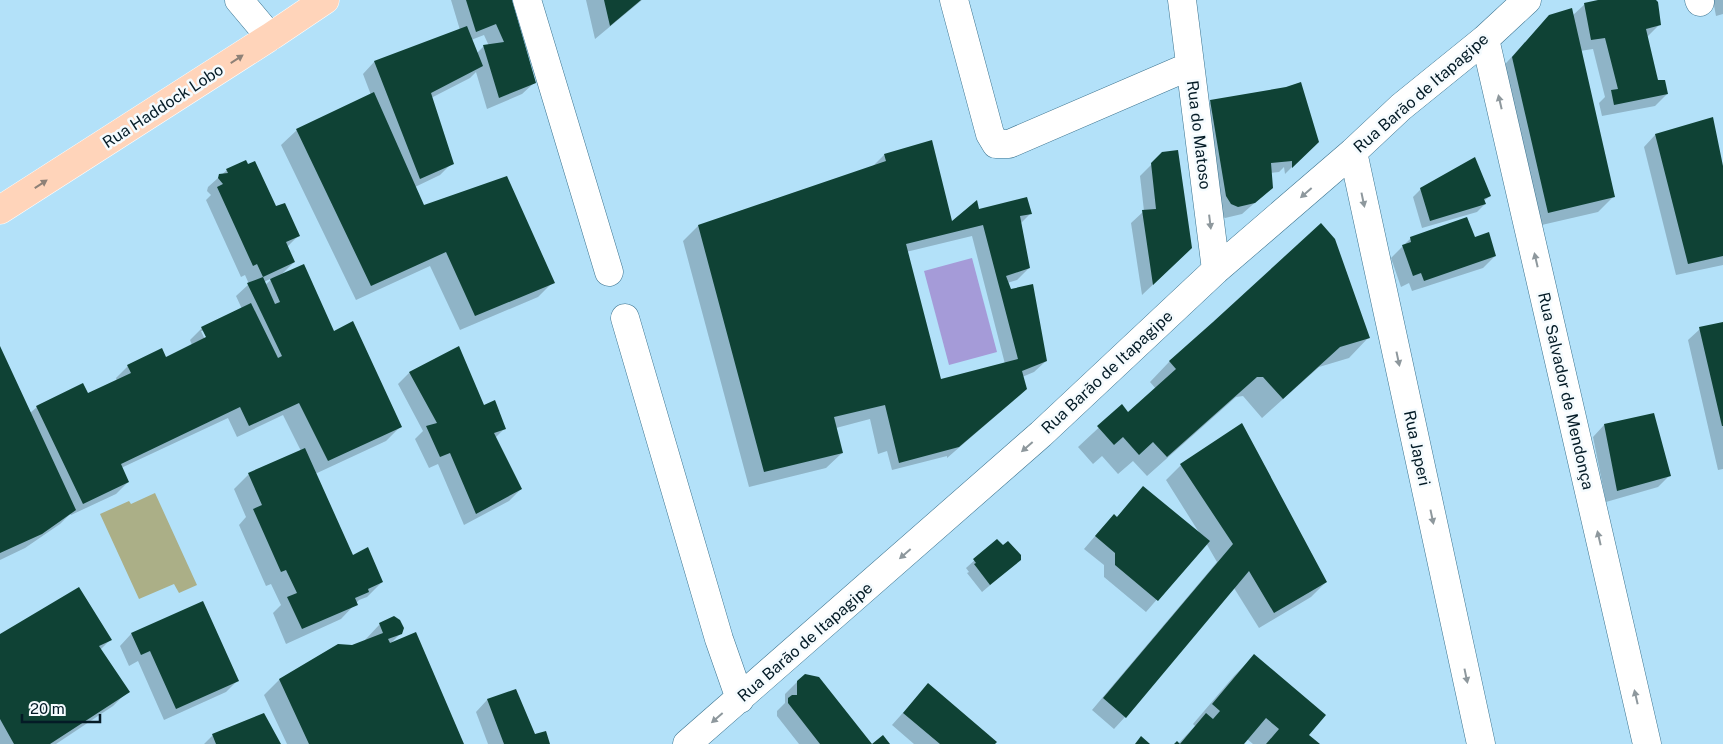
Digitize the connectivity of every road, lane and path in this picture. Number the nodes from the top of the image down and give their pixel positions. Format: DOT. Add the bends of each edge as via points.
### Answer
graph roads {
  1 [pos="239,0"];
  2 [pos="324,0"];
  3 [pos="527,0"];
  4 [pos="954,0"];
  5 [pos="1182,0"];
  6 [pos="1527,0"];
  7 [pos="270,37"];
  8 [pos="1485,39"];
  9 [pos="1190,66"];
  10 [pos="1353,152"];
  11 [pos="0,210"];
  12 [pos="1216,270"];
  13 [pos="609,272"];
  14 [pos="625,318"];
  15 [pos="740,698"];
  16 [pos="687,744"];
  17 [pos="1481,744"];
  18 [pos="1647,744"];
  1 -- 7 [label="street"];
  2 -- 7 [label="main road, Rua Haddock Lobo"];
  3 -- 13 [label="street"];
  4 -- 9 [label="street" via="990,134 996,144 1009,144"];
  5 -- 9 [label="street, Rua do Matoso"];
  6 -- 8 [label="street, Rua Barão de Itapagipe"];
  11 -- 7 [label="main road, Rua Haddock Lobo, one-way"];
  8 -- 10 [label="street, Rua Barão de Itapagipe" via="1401,107"];
  18 -- 8 [label="street, Rua Salvador de Mendonça, one-way"];
  9 -- 12 [label="street, Rua do Matoso, one-way"];
  10 -- 12 [label="street, Rua Barão de Itapagipe, one-way"];
  10 -- 17 [label="street, Rua Japeri, one-way"];
  12 -- 15 [label="street, Rua Barão de Itapagipe, one-way" via="1041,434"];
  14 -- 15 [label="street" via="719,639"];
  15 -- 16 [label="street, Rua Barão de Itapagipe, one-way"];
}
